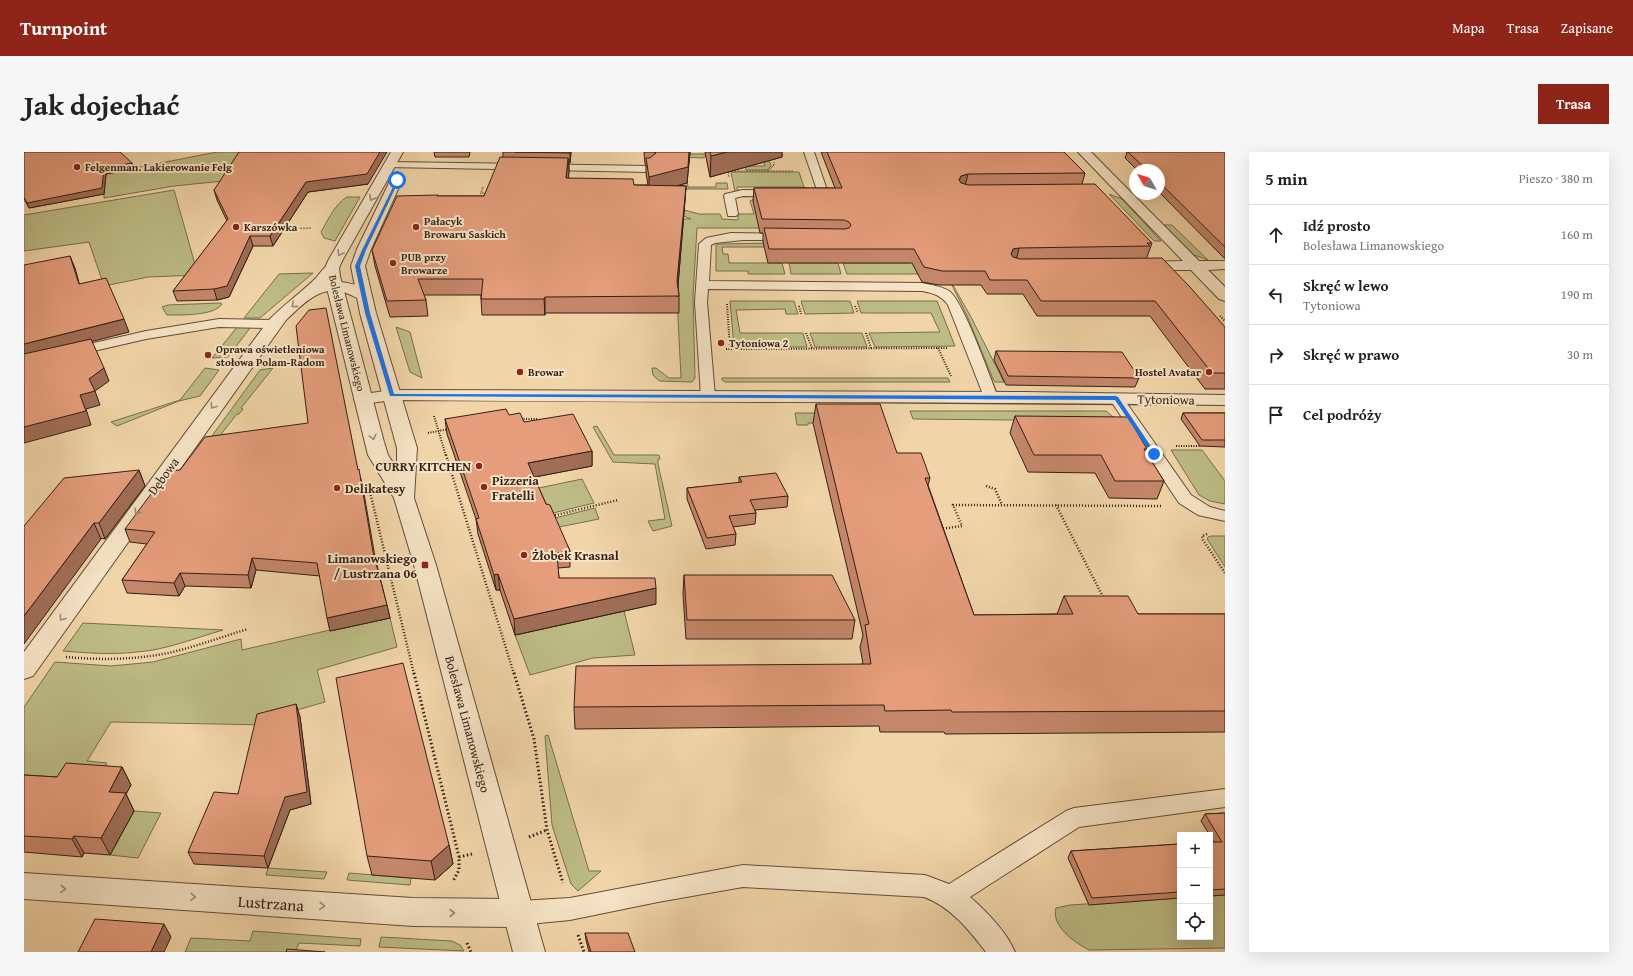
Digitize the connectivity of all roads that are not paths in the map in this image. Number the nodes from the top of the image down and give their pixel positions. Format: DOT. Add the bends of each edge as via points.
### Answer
graph roads {
  1 [pos="397,152"];
  2 [pos="412,152"];
  3 [pos="808,152"];
  4 [pos="1084,152"];
  5 [pos="390,164"];
  6 [pos="405,165"];
  7 [pos="649,169"];
  8 [pos="1102,191"];
  9 [pos="1122,191"];
  10 [pos="732,214"];
  11 [pos="796,238"];
  12 [pos="1225,265"];
  13 [pos="1126,266"];
  14 [pos="1195,266"];
  15 [pos="333,277"];
  16 [pos="702,285"];
  17 [pos="364,296"];
  18 [pos="1225,296"];
  19 [pos="274,324"];
  20 [pos="24,363"];
  21 [pos="392,395"];
  22 [pos="991,397"];
  23 [pos="708,398"];
  24 [pos="1116,398"];
  25 [pos="363,399"];
  26 [pos="1225,400"];
  27 [pos="404,498"];
  28 [pos="1225,516"];
  29 [pos="30,662"];
  30 [pos="1225,798"];
  31 [pos="24,886"];
  32 [pos="951,896"];
  33 [pos="519,913"];
  34 [pos="529,952"];
  35 [pos="1002,952"];
  1 -- 5 [label="street, Bolesława Limanowskiego"];
  2 -- 6 [label="street, Bolesława Limanowskiego"];
  3 -- 10 [label="lane" via="821,187 819,191 809,194 732,194 729,196"];
  4 -- 9 [label="street"];
  5 -- 6 [label="lane"];
  5 -- 15 [label="street, Bolesława Limanowskiego, one-way"];
  6 -- 7 [label="lane"];
  6 -- 17 [label="street, Bolesława Limanowskiego" via="360,258 358,266"];
  8 -- 9 [label="street"];
  9 -- 14 [label="street"];
  11 -- 16 [label="lane" via="726,237 708,241 705,244"];
  12 -- 14 [label="street"];
  13 -- 14 [label="street"];
  14 -- 18 [label="street"];
  15 -- 17 [label="street"];
  15 -- 19 [label="street, Dębowa, one-way" via="290,307"];
  15 -- 25 [label="street, Bolesława Limanowskiego"];
  16 -- 22 [label="lane" via="922,287 941,292 949,296 954,305"];
  16 -- 23 [label="lane"];
  17 -- 21 [label="street, Bolesława Limanowskiego"];
  19 -- 20 [label="lane" via="219,323 146,335"];
  19 -- 29 [label="street, Dębowa, one-way"];
  21 -- 23 [label="street, Tytoniowa"];
  21 -- 25 [label="street, Tytoniowa"];
  21 -- 27 [label="street, Bolesława Limanowskiego" via="407,448"];
  22 -- 23 [label="street, Tytoniowa"];
  22 -- 24 [label="street, Tytoniowa"];
  24 -- 26 [label="street, Tytoniowa"];
  24 -- 28 [label="lane" via="1185,499 1204,511"];
  25 -- 27 [label="street, Bolesława Limanowskiego, one-way" via="378,455"];
  27 -- 33 [label="street, Bolesława Limanowskiego" via="431,587"];
  30 -- 32 [label="lane" via="1074,818"];
  31 -- 33 [label="street, Lustrzana, one-way" via="413,912"];
  32 -- 33 [label="lane" via="926,886 743,876 570,909"];
  32 -- 35 [label="lane" via="962,905"];
  33 -- 34 [label="street, Bolesława Limanowskiego"];
}
